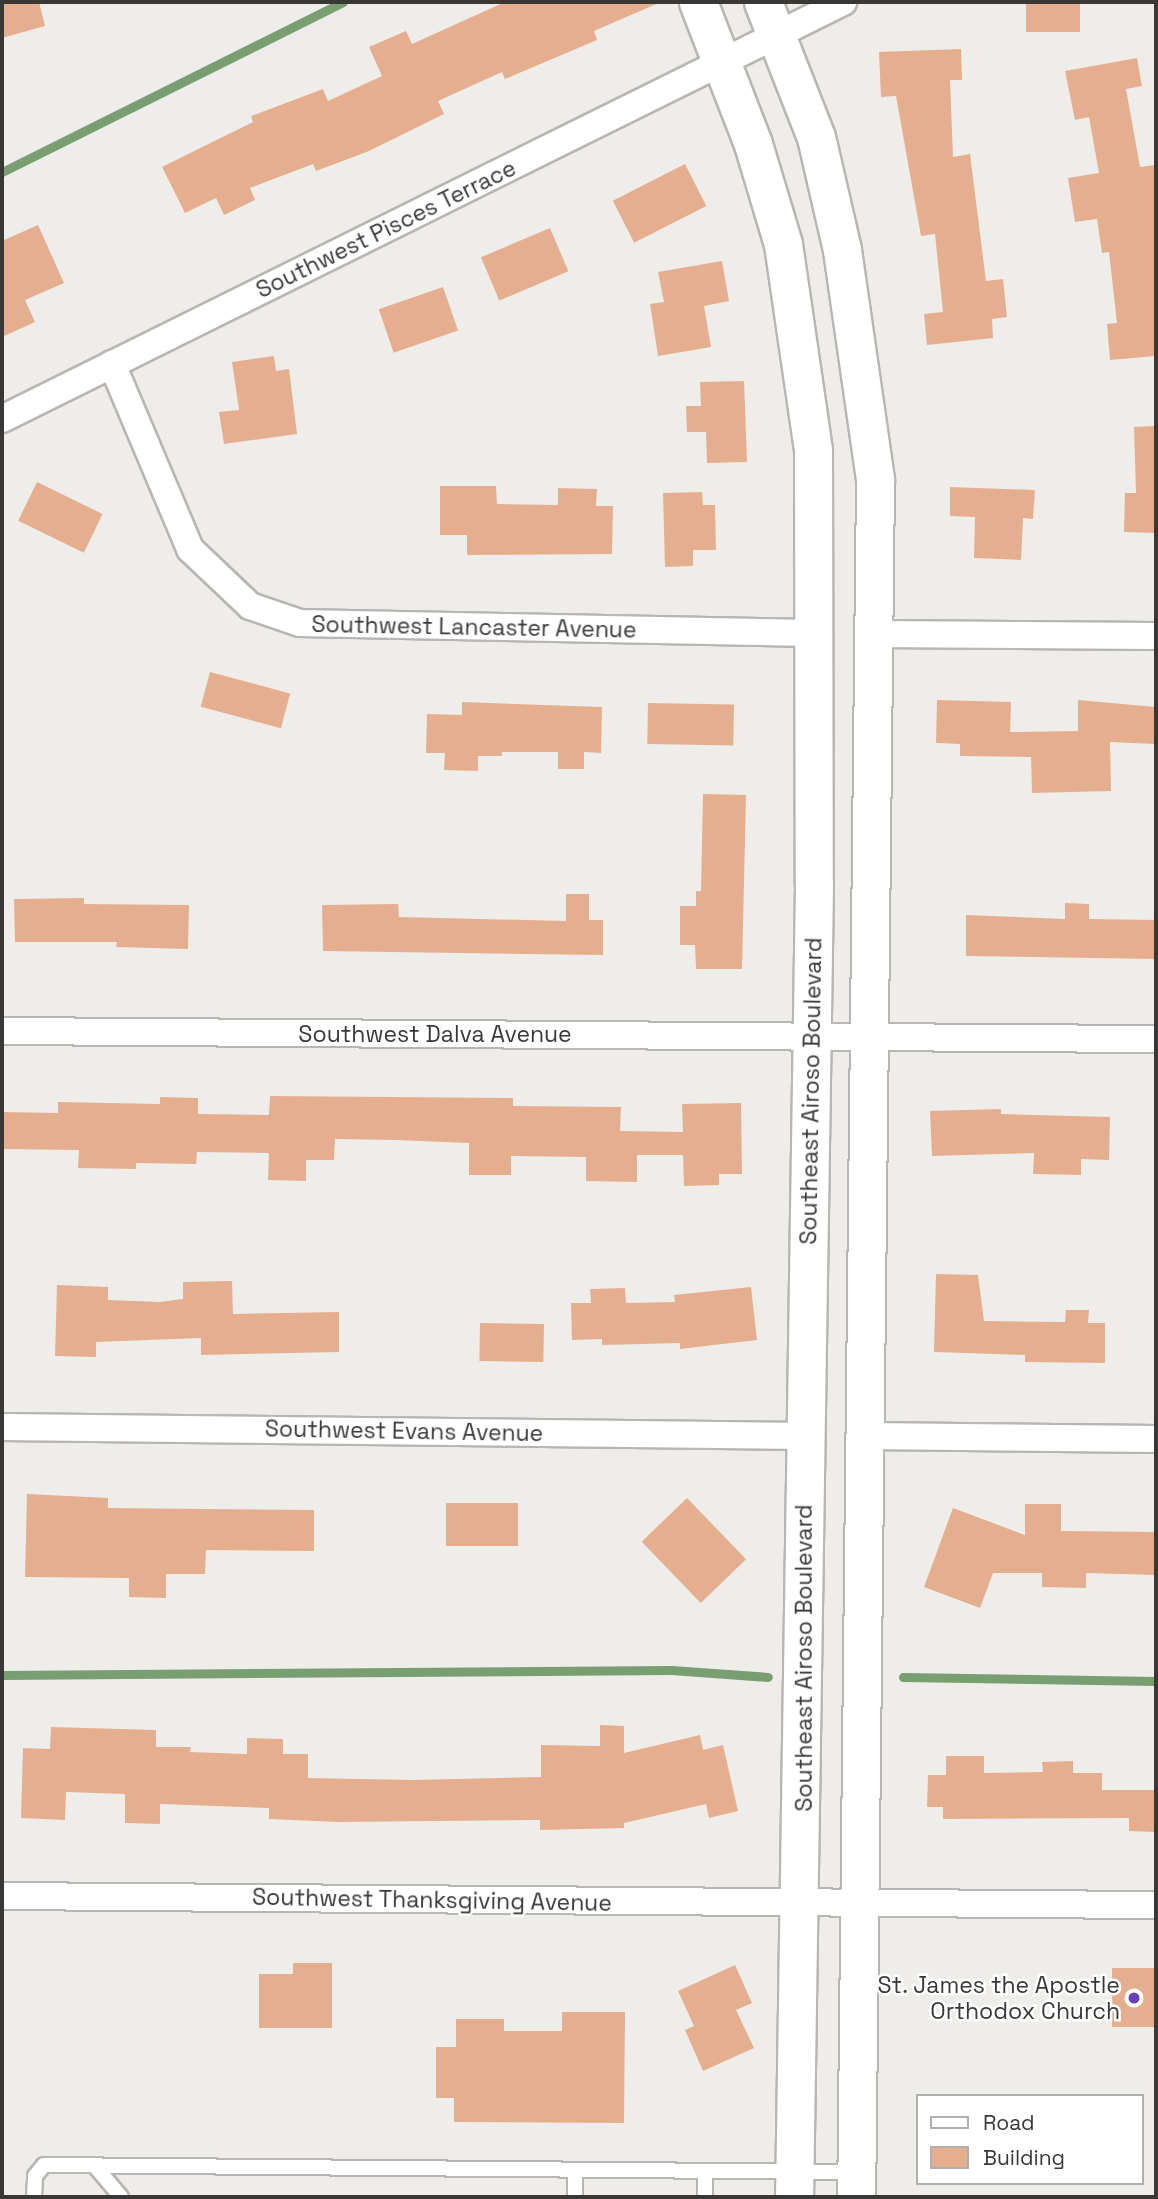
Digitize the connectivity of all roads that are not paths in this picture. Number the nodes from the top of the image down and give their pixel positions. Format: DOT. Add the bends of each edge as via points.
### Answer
graph roads {
  1 [pos="698,2"];
  2 [pos="764,2"];
  3 [pos="843,2"];
  4 [pos="775,37"];
  5 [pos="724,62"];
  6 [pos="112,364"];
  7 [pos="2,419"];
  8 [pos="816,633"];
  9 [pos="876,634"];
  10 [pos="1156,636"];
  11 [pos="2,1031"];
  12 [pos="812,1037"];
  13 [pos="869,1037"];
  14 [pos="1156,1039"];
  15 [pos="2,1427"];
  16 [pos="805,1436"];
  17 [pos="865,1436"];
  18 [pos="1156,1439"];
  19 [pos="2,1896"];
  20 [pos="862,1902"];
  21 [pos="802,1903"];
  22 [pos="1156,1905"];
  23 [pos="94,2165"];
  24 [pos="575,2170"];
  25 [pos="705,2171"];
  26 [pos="794,2185"];
  27 [pos="856,2185"];
  28 [pos="34,2197"];
  29 [pos="121,2197"];
  30 [pos="575,2197"];
  31 [pos="705,2197"];
  1 -- 5 [label="main road, Southeast Airoso Boulevard"];
  2 -- 4 [label="main road"];
  3 -- 4 [label="street, Southwest Pisces Terrace"];
  4 -- 5 [label="street, Southwest Pisces Terrace"];
  4 -- 9 [label="main road" via="816,137 860,358 875,480"];
  5 -- 6 [label="street, Southwest Pisces Terrace"];
  5 -- 8 [label="main road, Southeast Airoso Boulevard" via="783,244 802,359 813,450"];
  6 -- 7 [label="street, Southwest Pisces Terrace"];
  6 -- 8 [label="street, Southwest Lancaster Avenue" via="190,549 250,606 300,624"];
  8 -- 12 [label="main road, Southeast Airoso Boulevard"];
  9 -- 10 [label="street"];
  9 -- 13 [label="main road"];
  11 -- 12 [label="street, Southwest Dalva Avenue"];
  12 -- 13 [label="street, Southwest Dalva Avenue"];
  12 -- 16 [label="main road, Southeast Airoso Boulevard"];
  13 -- 14 [label="street, Southwest Dalva Avenue"];
  13 -- 17 [label="main road"];
  15 -- 16 [label="street, Southwest Evans Avenue"];
  16 -- 21 [label="main road, Southeast Airoso Boulevard"];
  17 -- 18 [label="street"];
  17 -- 20 [label="main road"];
  19 -- 21 [label="street, Southwest Thanksgiving Avenue"];
  20 -- 21 [label="street, Southwest Thanksgiving Avenue"];
  20 -- 22 [label="street, Southwest Thanksgiving Avenue"];
  20 -- 27 [label="main road"];
  21 -- 26 [label="main road, Southeast Airoso Boulevard"];
  23 -- 24 [label="lane"];
  23 -- 28 [label="lane" via="44,2165 35,2176"];
  23 -- 29 [label="lane"];
  24 -- 25 [label="lane"];
  24 -- 30 [label="lane"];
  25 -- 26 [label="lane"];
  25 -- 31 [label="lane"];
  26 -- 27 [label="lane"];
}
